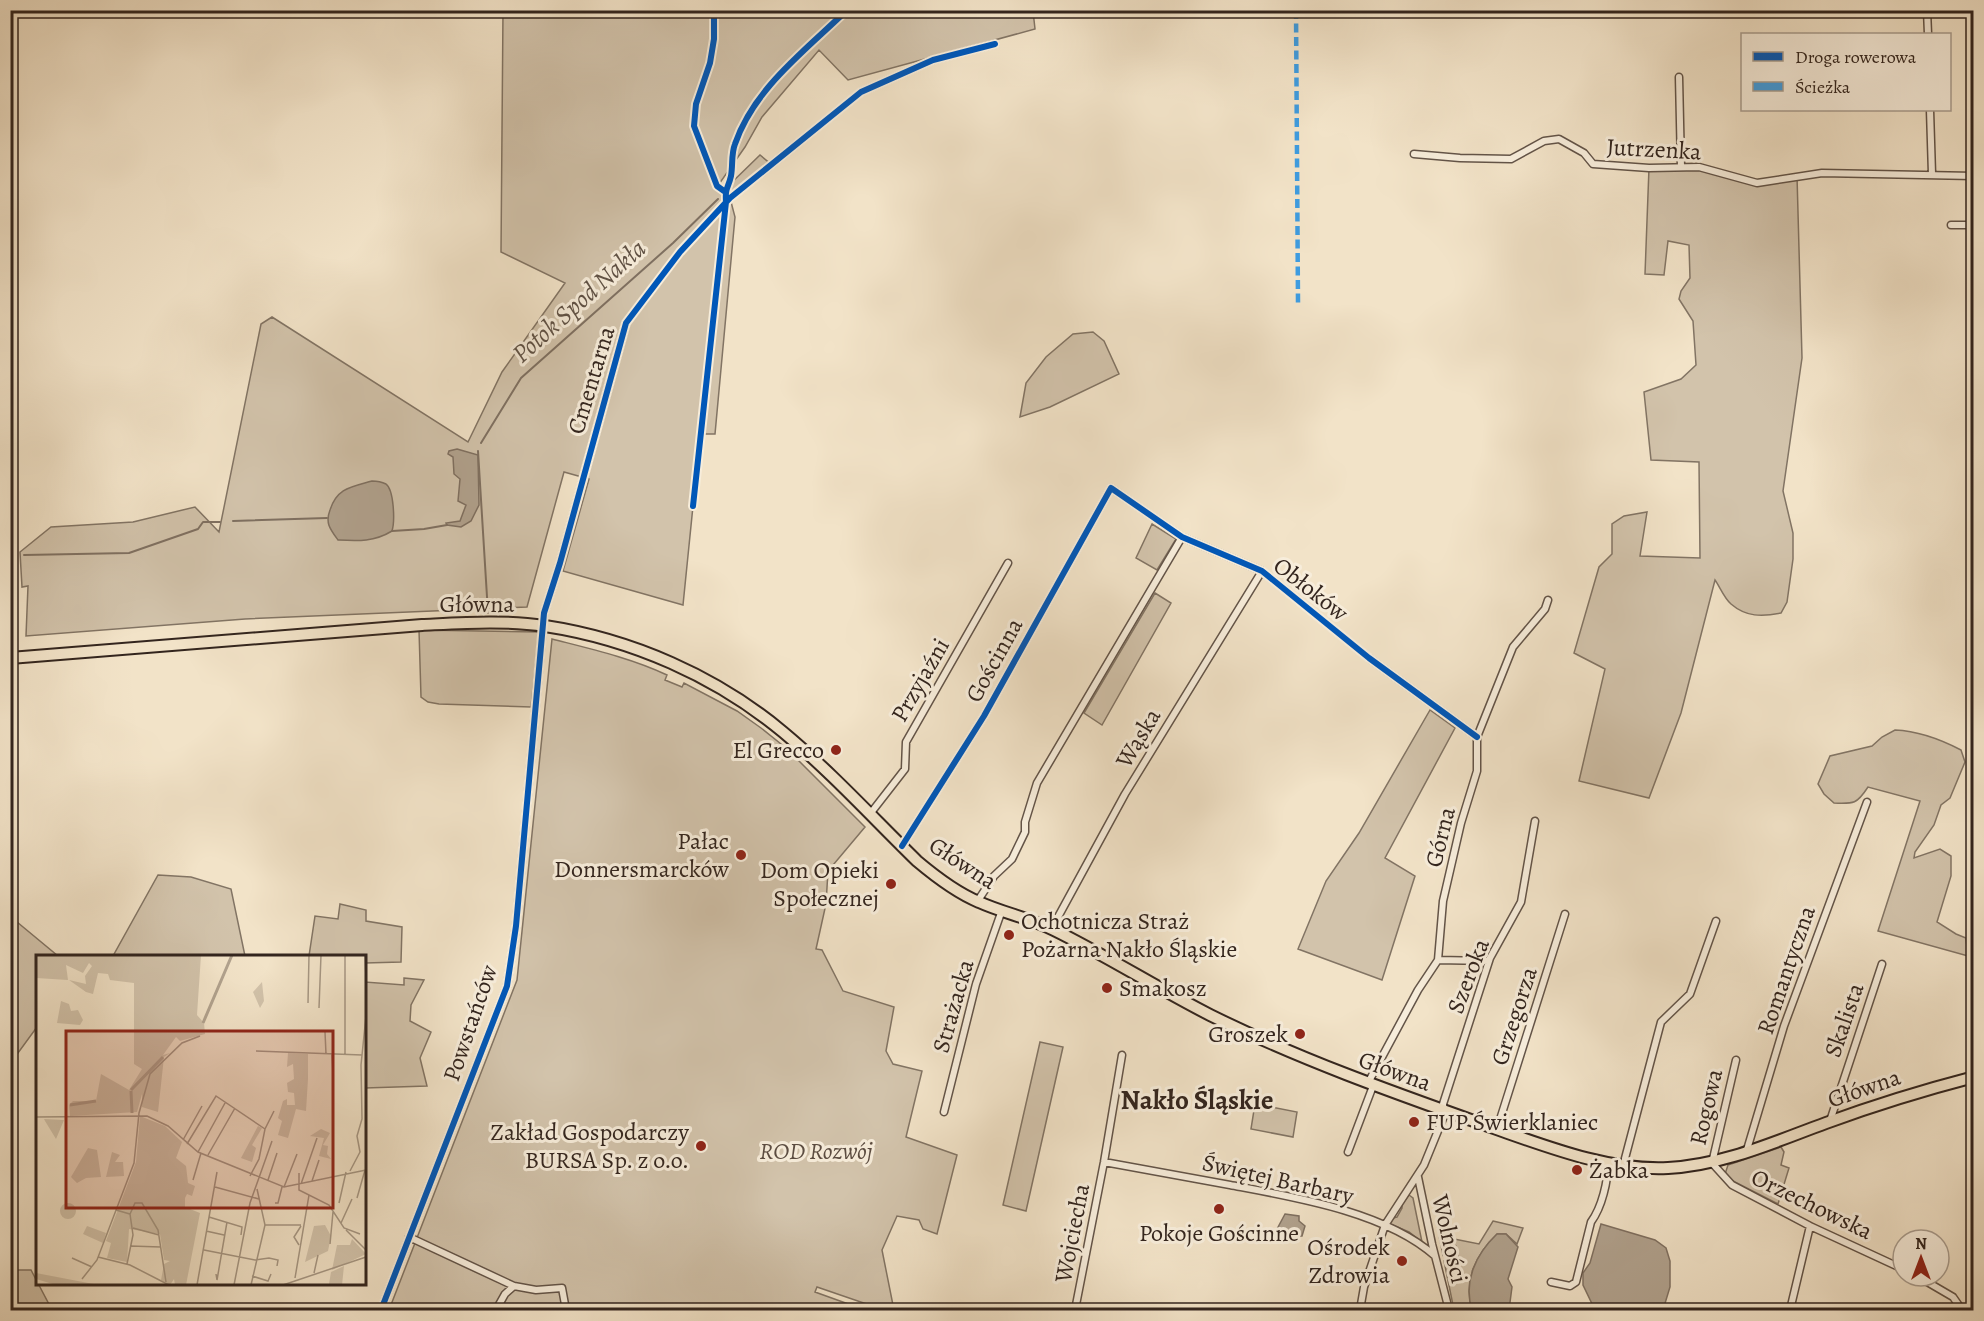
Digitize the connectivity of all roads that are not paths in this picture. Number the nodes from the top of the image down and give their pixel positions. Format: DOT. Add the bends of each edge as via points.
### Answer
graph roads {
  1 [pos="1927,10"];
  2 [pos="1928,33"];
  3 [pos="995,44"];
  4 [pos="1679,77"];
  5 [pos="1930,111"];
  6 [pos="1414,154"];
  7 [pos="1681,167"];
  8 [pos="1932,174"];
  9 [pos="1974,176"];
  10 [pos="1951,225"];
  11 [pos="1974,225"];
  12 [pos="1112,488"];
  13 [pos="1182,537"];
  14 [pos="1008,563"];
  15 [pos="1262,571"];
  16 [pos="1548,600"];
  17 [pos="543,626"];
  18 [pos="10,658"];
  19 [pos="1477,737"];
  20 [pos="1867,802"];
  21 [pos="870,815"];
  22 [pos="1535,821"];
  23 [pos="902,846"];
  24 [pos="977,902"];
  25 [pos="1002,910"];
  26 [pos="1565,914"];
  27 [pos="1716,921"];
  28 [pos="1052,928"];
  29 [pos="1438,960"];
  30 [pos="1489,961"];
  31 [pos="1882,964"];
  32 [pos="1122,1055"];
  33 [pos="1736,1060"];
  34 [pos="1974,1077"];
  35 [pos="1370,1085"];
  36 [pos="1442,1110"];
  37 [pos="944,1112"];
  38 [pos="1830,1122"];
  39 [pos="1497,1129"];
  40 [pos="1348,1152"];
  41 [pos="1746,1153"];
  42 [pos="1104,1162"];
  43 [pos="1608,1163"];
  44 [pos="1712,1163"];
  45 [pos="1623,1166"];
  46 [pos="1418,1176"];
  47 [pos="1385,1225"];
  48 [pos="1810,1226"];
  49 [pos="409,1237"];
  50 [pos="1435,1256"];
  51 [pos="1891,1263"];
  52 [pos="1551,1282"];
  53 [pos="514,1286"];
  54 [pos="1938,1288"];
  55 [pos="381,1311"];
  56 [pos="496,1311"];
  57 [pos="566,1311"];
  58 [pos="1075,1311"];
  59 [pos="1360,1311"];
  60 [pos="1449,1311"];
  61 [pos="1790,1311"];
  62 [pos="1962,1311"];
  1 -- 2 [label="street"];
  3 -- 17 [label="street, Cmentarna" via="933,60 861,92 730,198 644,298 626,323"];
  4 -- 7 [label="street"];
  5 -- 8 [label="street"];
  6 -- 7 [label="street, Jutrzenka" via="1511,159 1544,141 1559,139 1584,153 1593,164"];
  7 -- 8 [label="street, Jutrzenka" via="1757,183 1822,173"];
  8 -- 9 [label="street, Jutrzenka"];
  10 -- 11 [label="street"];
  12 -- 13 [label="street, Obłoków"];
  12 -- 23 [label="street, Gościnna" via="984,716"];
  13 -- 15 [label="street, Obłoków"];
  13 -- 24 [label="street" via="1037,783 1025,832 1012,859 994,876"];
  14 -- 21 [label="street, Przyjaźni" via="906,742 905,769"];
  15 -- 19 [label="street, Obłoków" via="1369,658"];
  15 -- 28 [label="street, Wąska" via="1125,794"];
  16 -- 19 [label="street, Górna" via="1513,647"];
  17 -- 18 [label="main road, Główna" via="422,625"];
  17 -- 21 [label="main road, Główna" via="632,648 676,665 724,691 784,733"];
  17 -- 49 [label="street, Powstańców" via="509,978"];
  19 -- 29 [label="street, Górna" via="1477,771 1443,901"];
  20 -- 41 [label="street, Romantyczna" via="1784,1026"];
  21 -- 23 [label="main road, Główna"];
  22 -- 30 [label="street, Szeroka" via="1521,902"];
  23 -- 24 [label="main road, Główna" via="931,873"];
  24 -- 25 [label="main road, Główna"];
  25 -- 28 [label="main road, Główna"];
  25 -- 37 [label="street, Strażacka" via="976,984"];
  26 -- 39 [label="street, Grzegorza"];
  27 -- 45 [label="street" via="1690,994 1660,1022"];
  28 -- 35 [label="main road, Główna" via="1211,1016"];
  29 -- 30 [label="street"];
  29 -- 35 [label="street, Górna" via="1418,990"];
  30 -- 36 [label="street, Szeroka"];
  31 -- 38 [label="street, Skalista"];
  32 -- 42 [label="street, Wojciecha"];
  33 -- 44 [label="street, Rogowa"];
  34 -- 38 [label="main road, Główna"];
  35 -- 36 [label="main road, Główna"];
  35 -- 40 [label="street, Górna"];
  36 -- 39 [label="main road, Główna"];
  36 -- 46 [label="street, Szeroka" via="1444,1116"];
  38 -- 41 [label="main road, Główna"];
  39 -- 43 [label="main road, Główna"];
  41 -- 44 [label="main road, Główna"];
  42 -- 47 [label="street, Świętej Barbary" via="1295,1197"];
  42 -- 58 [label="street, Wojciecha"];
  43 -- 45 [label="main road, Główna"];
  43 -- 52 [label="street" via="1576,1282 1570,1286"];
  44 -- 45 [label="main road, Główna" via="1666,1168"];
  44 -- 48 [label="street, Orzechowska" via="1732,1185"];
  46 -- 47 [label="street, Szeroka"];
  46 -- 50 [label="street, Wolności"];
  47 -- 50 [label="street, Świętej Barbary"];
  47 -- 59 [label="street, Szeroka"];
  48 -- 51 [label="street, Orzechowska"];
  48 -- 61 [label="street"];
  49 -- 53 [label="street"];
  49 -- 55 [label="street, Powstańców"];
  50 -- 60 [label="street, Wolności"];
  53 -- 56 [label="street"];
  53 -- 57 [label="street" via="536,1290 562,1288"];
  54 -- 62 [label="street" via="1953,1297"];
}
